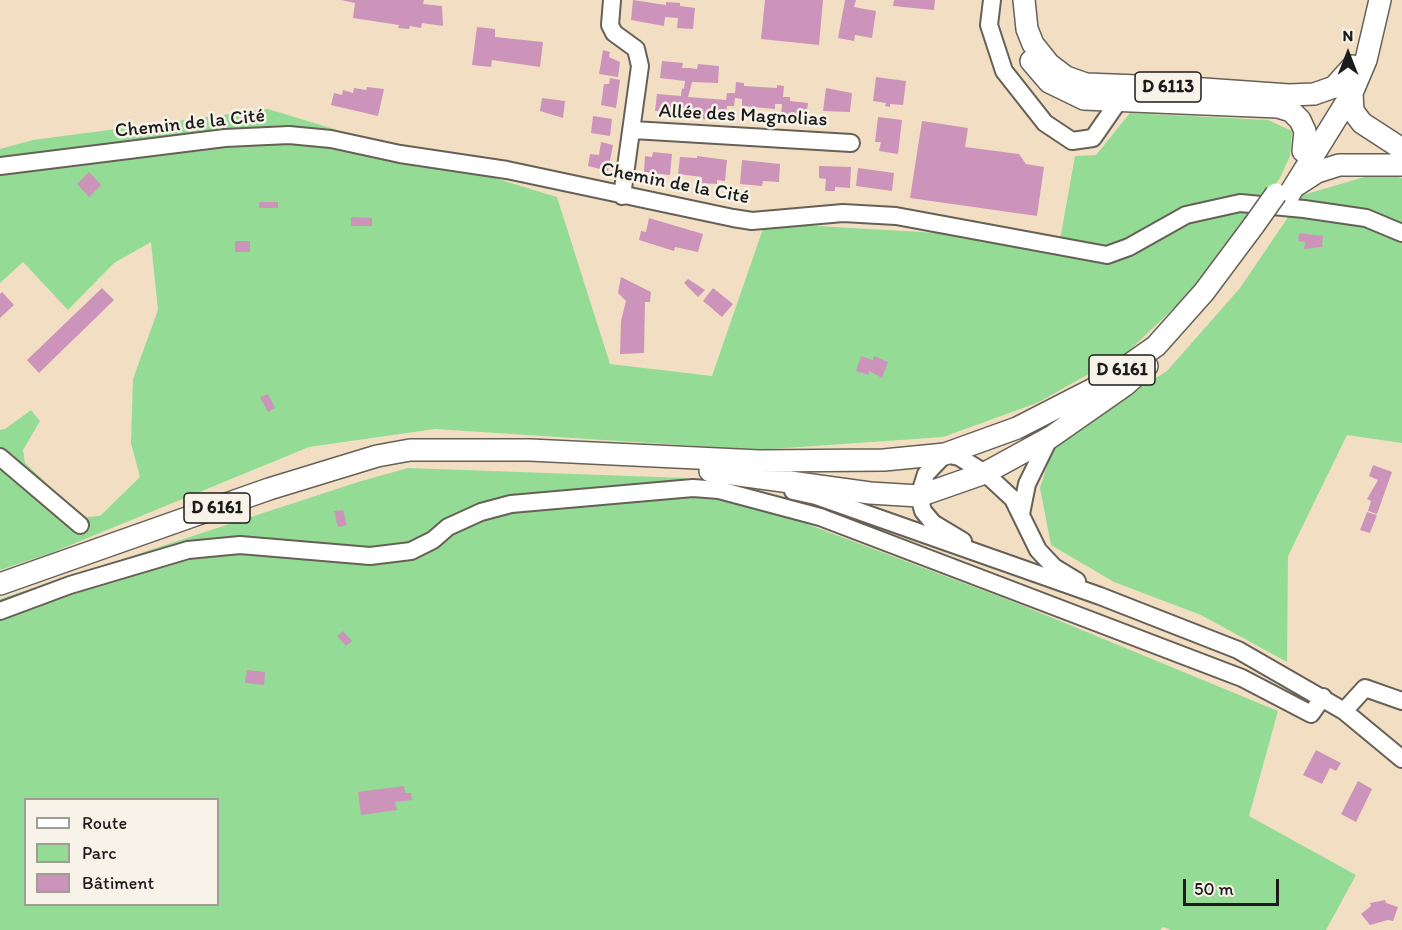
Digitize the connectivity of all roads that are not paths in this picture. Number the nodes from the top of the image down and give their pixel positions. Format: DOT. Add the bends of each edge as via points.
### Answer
graph roads {
  1 [pos="612,0"];
  2 [pos="992,0"];
  3 [pos="1013,0"];
  4 [pos="1024,0"];
  5 [pos="1380,2"];
  6 [pos="1353,66"];
  7 [pos="1352,93"];
  8 [pos="1107,95"];
  9 [pos="633,130"];
  10 [pos="851,143"];
  11 [pos="1402,149"];
  12 [pos="1303,151"];
  13 [pos="1402,165"];
  14 [pos="0,166"];
  15 [pos="1286,193"];
  16 [pos="622,196"];
  17 [pos="1260,226"];
  18 [pos="1402,233"];
  19 [pos="1051,437"];
  20 [pos="945,454"];
  21 [pos="602,455"];
  22 [pos="0,457"];
  23 [pos="708,470"];
  24 [pos="985,473"];
  25 [pos="919,496"];
  26 [pos="1021,514"];
  27 [pos="80,525"];
  28 [pos="76,558"];
  29 [pos="991,559"];
  30 [pos="29,574"];
  31 [pos="0,584"];
  32 [pos="70,585"];
  33 [pos="1100,596"];
  34 [pos="0,611"];
  35 [pos="1323,697"];
  36 [pos="1402,700"];
  37 [pos="1344,711"];
  38 [pos="1402,759"];
  1 -- 9 [label="street" via="610,25 639,55"];
  2 -- 8 [label="street" via="989,25 1004,71 1045,123 1072,141 1097,135"];
  3 -- 8 [label="main road, D 6113" via="1020,34 1036,71 1066,93"];
  4 -- 8 [label="main road, D 6113" via="1027,29 1049,64"];
  5 -- 6 [label="main road, D 6113"];
  5 -- 7 [label="main road, D 6113" via="1366,60"];
  6 -- 8 [label="main road, D 6113" via="1334,87 1314,94 1190,88"];
  6 -- 12 [label="main road, D 6161"];
  7 -- 11 [label="main road" via="1353,111 1362,123"];
  7 -- 15 [label="main road, D 6161"];
  8 -- 12 [label="main road, D 6113" via="1278,107 1291,111 1300,120 1305,131"];
  9 -- 10 [label="street, Allée des Magnolias"];
  9 -- 16 [label="street"];
  12 -- 15 [label="main road, D 6161"];
  13 -- 15 [label="main road" via="1339,165 1317,172"];
  14 -- 16 [label="street, Chemin de la Cité" via="225,138 289,135 507,170"];
  15 -- 17 [label="main road, D 6161"];
  16 -- 18 [label="street, Chemin de la Cité" via="752,221 843,213 896,216 1107,255 1186,215 1239,203 1366,218"];
  17 -- 19 [label="main road, D 6161" via="1213,301 1173,344 1124,387"];
  17 -- 20 [label="main road, D 6161" via="1156,346 1099,386 1017,428"];
  19 -- 24 [label="main road, D 6161"];
  19 -- 26 [label="street" via="1027,484"];
  20 -- 21 [label="main road, D 6161" via="816,461"];
  20 -- 24 [label="street" via="959,457"];
  20 -- 25 [label="street" via="926,474"];
  21 -- 23 [label="main road, D 6161"];
  21 -- 28 [label="main road, D 6161" via="410,450 378,456 269,489"];
  22 -- 27 [label="street"];
  23 -- 25 [label="main road, D 6161" via="870,493"];
  23 -- 29 [label="street" via="816,496"];
  24 -- 25 [label="main road, D 6161"];
  24 -- 26 [label="street" via="1013,499"];
  25 -- 29 [label="street" via="923,511 933,523 981,549"];
  26 -- 33 [label="street" via="1038,550 1054,567"];
  28 -- 30 [label="main road, D 6161"];
  28 -- 32 [label="street" via="68,568"];
  29 -- 33 [label="street"];
  30 -- 31 [label="main road, D 6161"];
  30 -- 32 [label="street"];
  32 -- 34 [label="street"];
  32 -- 35 [label="street" via="188,550 240,545 380,555 411,551 448,527 511,504 693,488 719,490 820,517 1232,674 1311,714"];
  33 -- 35 [label="street" via="1238,650"];
  35 -- 37 [label="street"];
  36 -- 37 [label="street" via="1365,688"];
  37 -- 38 [label="street"];
}
